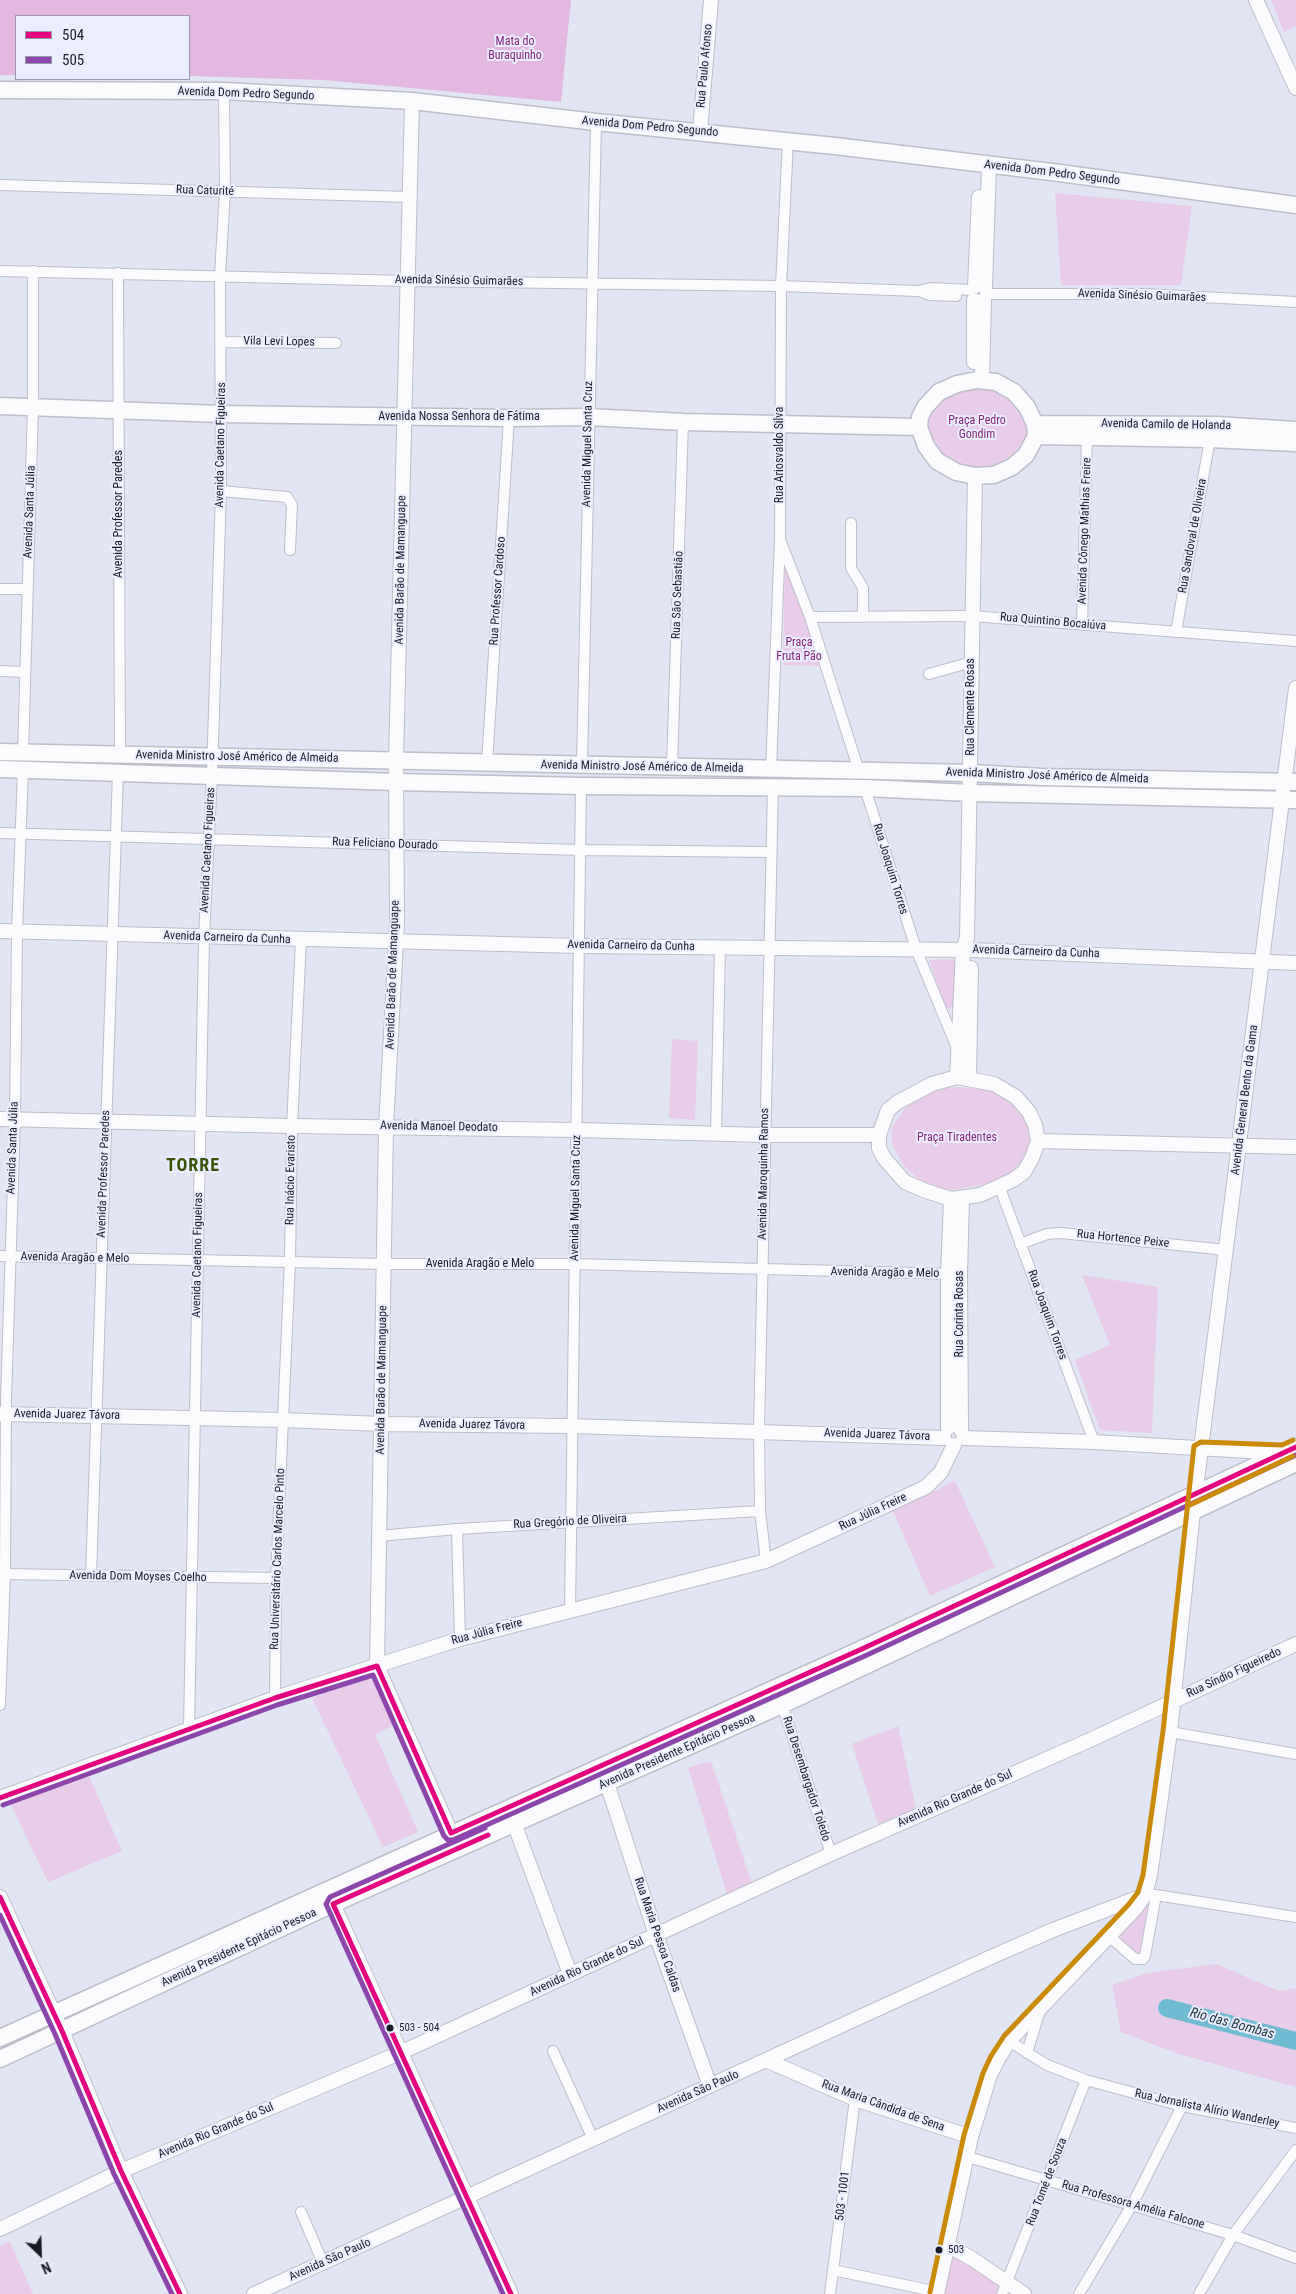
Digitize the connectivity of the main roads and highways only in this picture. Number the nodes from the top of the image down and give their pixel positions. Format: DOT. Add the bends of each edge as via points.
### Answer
graph roads {
  1 [pos="0,90"];
  2 [pos="1296,205"];
  3 [pos="0,406"];
  4 [pos="919,427"];
  5 [pos="1036,430"];
  6 [pos="1296,430"];
  7 [pos="1296,443"];
  8 [pos="0,752"];
  9 [pos="0,769"];
  10 [pos="1290,782"];
  11 [pos="1289,800"];
  12 [pos="1290,1450"];
  13 [pos="1296,1463"];
  14 [pos="0,2038"];
  15 [pos="0,2059"];
  1 -- 2 [label="main road, Avenida Dom Pedro Segundo" via="224,91 412,101 788,140"];
  3 -- 4 [label="main road, Avenida Nossa Senhora de Fátima" via="221,414 589,417"];
  4 -- 5 [label="main road" via="926,446 937,461 956,472 975,476 994,475 1012,467 1026,455"];
  4 -- 5 [label="main road" via="925,408 939,392 952,385 978,380 996,382 1014,392 1027,407"];
  5 -- 6 [label="main road, Avenida Camilo de Holanda" via="1217,425"];
  5 -- 7 [label="main road, Avenida Camilo de Holanda" via="1087,436"];
  8 -- 10 [label="main road, Avenida Ministro José Américo de Almeida"];
  9 -- 11 [label="main road, Avenida Ministro José Américo de Almeida" via="397,782 774,786"];
  12 -- 14 [label="main road, Avenida Presidente Epitácio Pessoa" via="856,1652"];
  13 -- 15 [label="main road, Avenida Presidente Epitácio Pessoa" via="782,1705 333,1904"];
}
